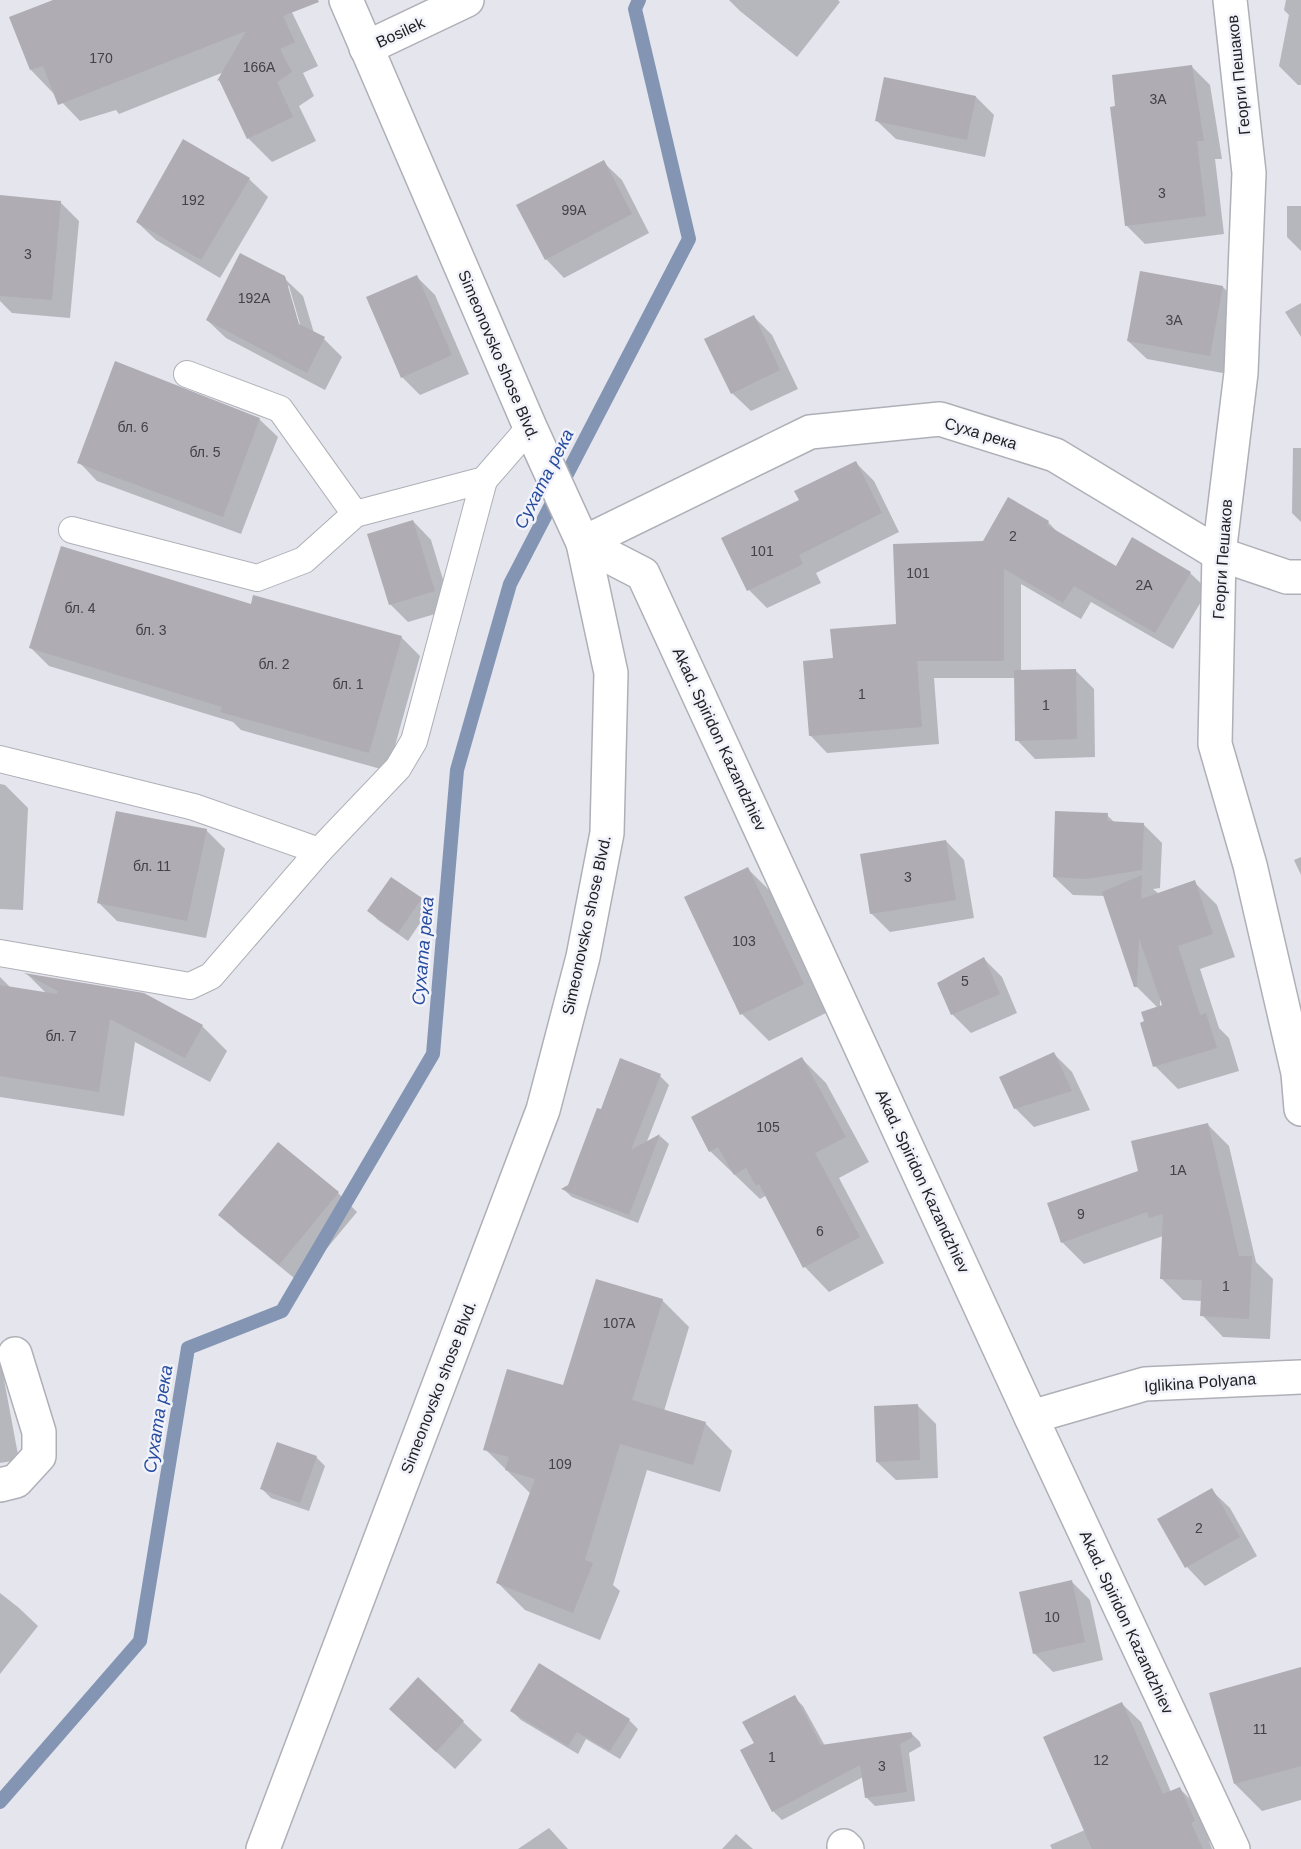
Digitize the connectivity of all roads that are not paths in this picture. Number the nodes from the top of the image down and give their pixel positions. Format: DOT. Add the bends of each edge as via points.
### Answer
graph roads {
  1 [pos="346,0"];
  2 [pos="466,0"];
  3 [pos="1230,0"];
  4 [pos="366,48"];
  5 [pos="187,374"];
  6 [pos="530,427"];
  7 [pos="484,480"];
  8 [pos="355,514"];
  9 [pos="72,530"];
  10 [pos="583,543"];
  11 [pos="1219,554"];
  12 [pos="1301,577"];
  13 [pos="0,759"];
  14 [pos="320,851"];
  15 [pos="0,953"];
  16 [pos="1301,1109"];
  17 [pos="15,1354"];
  18 [pos="1301,1377"];
  19 [pos="1032,1417"];
  20 [pos="0,1485"];
  21 [pos="263,1849"];
  22 [pos="1233,1849"];
  1 -- 4 [label="street, Simeonovsko shose Blvd."];
  2 -- 4 [label="street, Bosilek"];
  3 -- 11 [label="street, Георги Пешаков" via="1249,173 1241,373"];
  4 -- 6 [label="street, Simeonovsko shose Blvd."];
  5 -- 8 [label="lane" via="280,410"];
  6 -- 7 [label="lane"];
  6 -- 10 [label="street, Simeonovsko shose Blvd."];
  7 -- 8 [label="lane"];
  7 -- 14 [label="lane" via="414,741 398,768"];
  8 -- 9 [label="lane" via="304,560 257,578"];
  10 -- 11 [label="street, Суха река" via="810,432 940,419 1054,455"];
  10 -- 19 [label="street, Akad. Spiridon Kazandzhiev" via="643,574"];
  10 -- 21 [label="street, Simeonovsko shose Blvd." via="611,673 607,833 583,957 543,1110"];
  11 -- 12 [label="street, Суха река" via="1287,577"];
  11 -- 16 [label="street, Георги Пешаков" via="1215,744 1250,865 1299,1073"];
  13 -- 14 [label="lane" via="194,807"];
  14 -- 15 [label="lane" via="211,976 190,986"];
  17 -- 20 [label="street" via="39,1432 39,1456 16,1481"];
  18 -- 19 [label="street, Iglikina Polyana" via="1145,1384"];
  19 -- 22 [label="street, Akad. Spiridon Kazandzhiev"];
}
